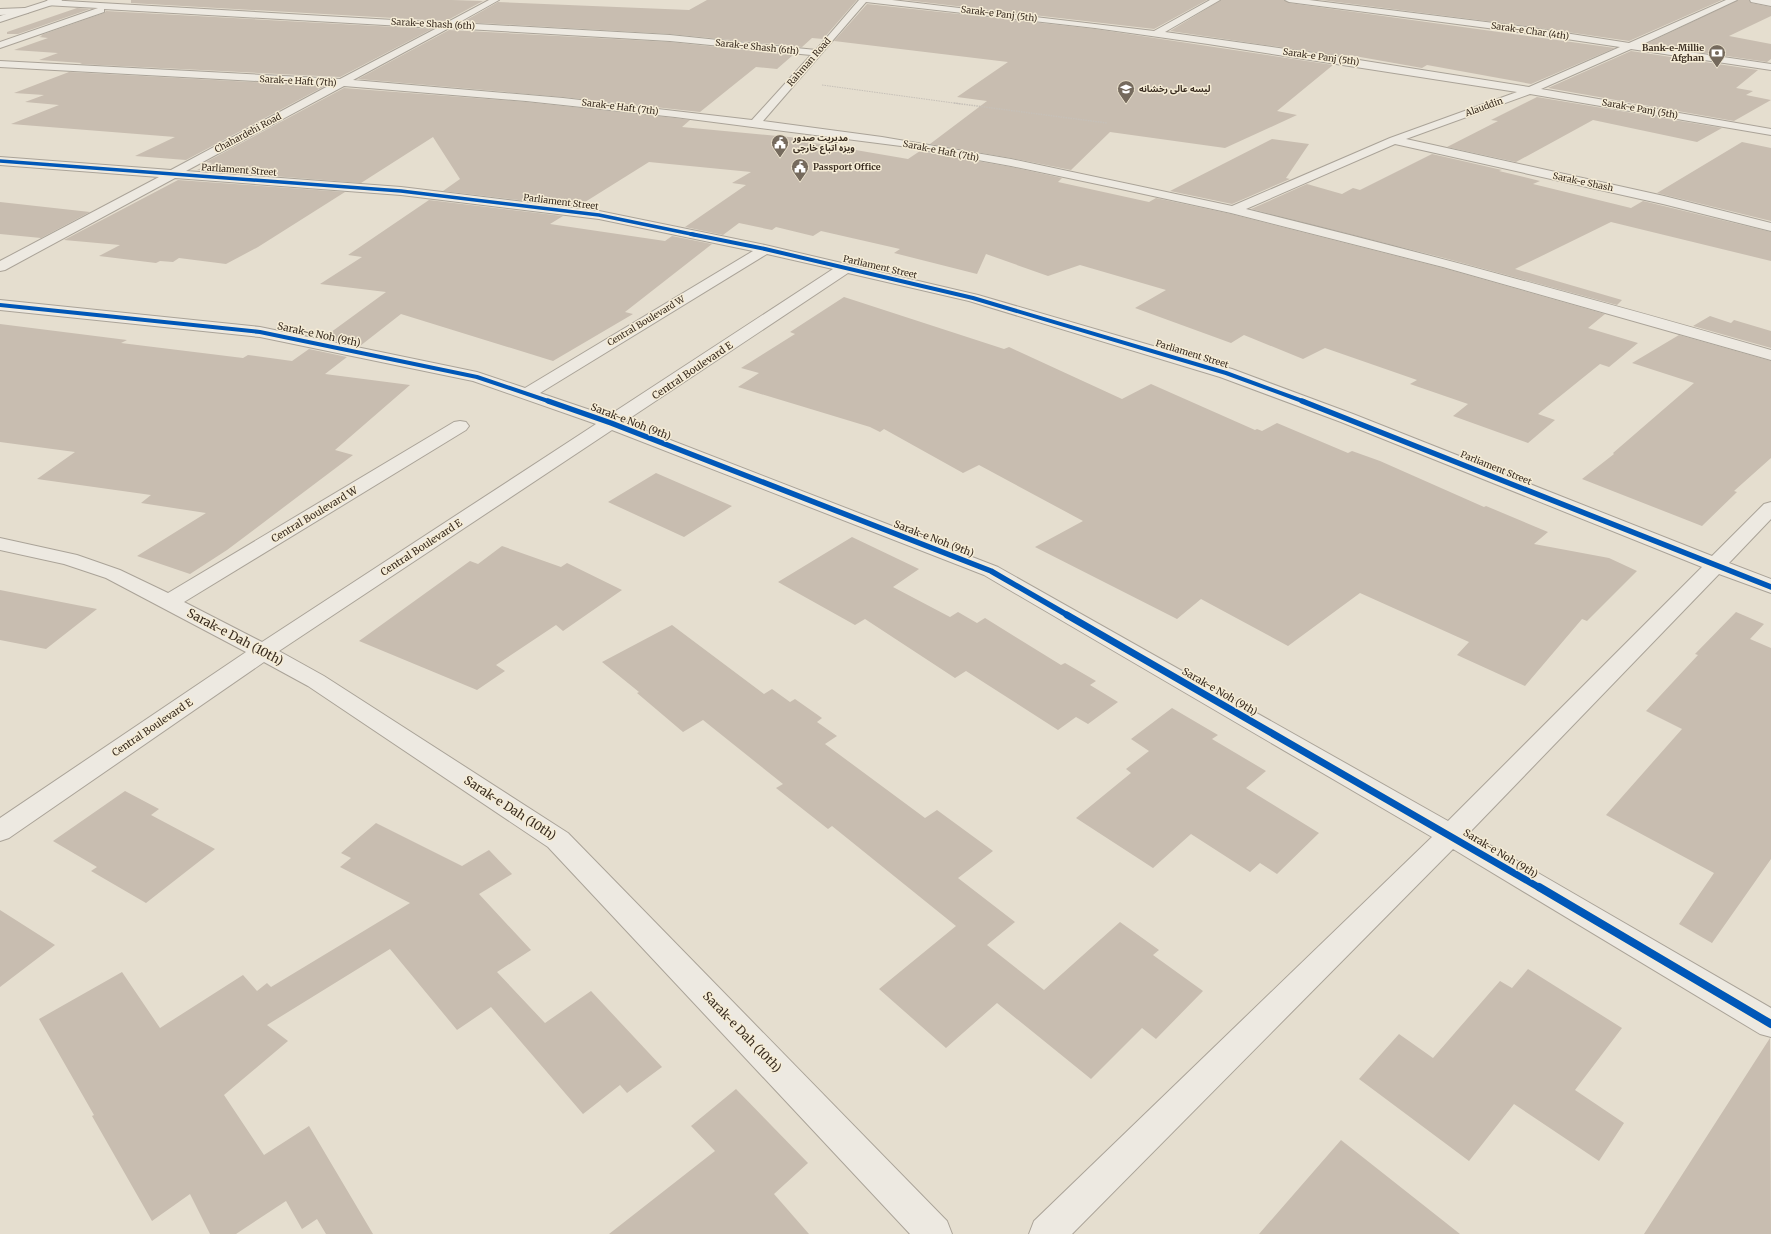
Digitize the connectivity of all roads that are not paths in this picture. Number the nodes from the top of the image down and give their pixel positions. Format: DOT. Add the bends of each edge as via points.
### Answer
graph roads {
  1 [pos="58,0"];
  2 [pos="128,0"];
  3 [pos="495,0"];
  4 [pos="863,0"];
  5 [pos="868,0"];
  6 [pos="1216,0"];
  7 [pos="1289,0"];
  8 [pos="1733,0"];
  9 [pos="1754,0"];
  10 [pos="48,3"];
  11 [pos="1771,3"];
  12 [pos="111,6"];
  13 [pos="25,11"];
  14 [pos="0,12"];
  15 [pos="0,19"];
  16 [pos="449,25"];
  17 [pos="1157,34"];
  18 [pos="0,45"];
  19 [pos="1632,45"];
  20 [pos="818,53"];
  21 [pos="0,64"];
  22 [pos="1771,67"];
  23 [pos="341,83"];
  24 [pos="1531,90"];
  25 [pos="755,124"];
  26 [pos="1771,132"];
  27 [pos="1394,140"];
  28 [pos="0,161"];
  29 [pos="173,174"];
  30 [pos="1234,210"];
  31 [pos="1771,227"];
  32 [pos="766,249"];
  33 [pos="0,267"];
  34 [pos="845,268"];
  35 [pos="0,305"];
  36 [pos="1771,355"];
  37 [pos="526,394"];
  38 [pos="611,423"];
  39 [pos="460,426"];
  40 [pos="1771,508"];
  41 [pos="0,544"];
  42 [pos="1714,564"];
  43 [pos="1771,587"];
  44 [pos="169,602"];
  45 [pos="262,652"];
  46 [pos="0,831"];
  47 [pos="1451,835"];
  48 [pos="1771,1024"];
  49 [pos="934,1234"];
  50 [pos="1047,1234"];
  1 -- 10 [label="street"];
  2 -- 12 [label="street"];
  3 -- 16 [label="street, Chahardehi Road"];
  4 -- 20 [label="street, Rahman Road"];
  5 -- 17 [label="street, Sarak-e Panj (5th)"];
  6 -- 17 [label="street"];
  7 -- 19 [label="street, Sarak-e Char (4th)"];
  8 -- 19 [label="street, Alauddin"];
  9 -- 11 [label="street"];
  10 -- 12 [label="street, Sarak-e Shash (6th)"];
  10 -- 13 [label="street"];
  12 -- 16 [label="street, Sarak-e Shash (6th)"];
  12 -- 18 [label="street"];
  13 -- 14 [label="street"];
  13 -- 15 [label="street"];
  16 -- 20 [label="street, Sarak-e Shash (6th)" via="670,38"];
  16 -- 23 [label="street, Chahardehi Road"];
  17 -- 24 [label="street, Sarak-e Panj (5th)"];
  19 -- 22 [label="street, Sarak-e Char (4th)"];
  19 -- 24 [label="street, Alauddin"];
  20 -- 25 [label="street, Rahman Road"];
  21 -- 23 [label="street, Sarak-e Haft (7th)"];
  23 -- 25 [label="street, Sarak-e Haft (7th)" via="561,100"];
  23 -- 29 [label="street, Chahardehi Road"];
  24 -- 26 [label="street, Sarak-e Panj (5th)"];
  24 -- 27 [label="street, Alauddin"];
  25 -- 30 [label="street, Sarak-e Haft (7th)" via="901,143 1117,183"];
  27 -- 30 [label="street, Alauddin"];
  27 -- 31 [label="street, Sarak-e Shash" via="1664,200"];
  28 -- 29 [label="street, Parliament Street"];
  29 -- 32 [label="street, Parliament Street" via="401,191 599,215"];
  29 -- 33 [label="street, Chahardehi Road"];
  30 -- 36 [label="street, Sarak-e Haft (7th)" via="1502,277"];
  32 -- 34 [label="street, Parliament Street"];
  32 -- 37 [label="street, Central Boulevard W"];
  34 -- 38 [label="street, Central Boulevard E"];
  34 -- 42 [label="street, Parliament Street" via="973,298 1226,373 1348,418"];
  35 -- 37 [label="street, Sarak-e Noh (9th)" via="260,332 476,377"];
  37 -- 38 [label="street, Sarak-e Noh (9th)"];
  38 -- 45 [label="street, Central Boulevard E"];
  38 -- 47 [label="street, Sarak-e Noh (9th)" via="991,572"];
  39 -- 44 [label="street, Central Boulevard W"];
  40 -- 42 [label="street"];
  41 -- 44 [label="street, Sarak-e Dah (10th)" via="70,559 113,574"];
  42 -- 43 [label="street, Parliament Street"];
  42 -- 47 [label="street"];
  44 -- 45 [label="street, Sarak-e Dah (10th)"];
  45 -- 46 [label="street, Central Boulevard E"];
  45 -- 49 [label="street, Sarak-e Dah (10th)" via="316,681 558,840"];
  47 -- 48 [label="street, Sarak-e Noh (9th)"];
  47 -- 50 [label="street"];
}
